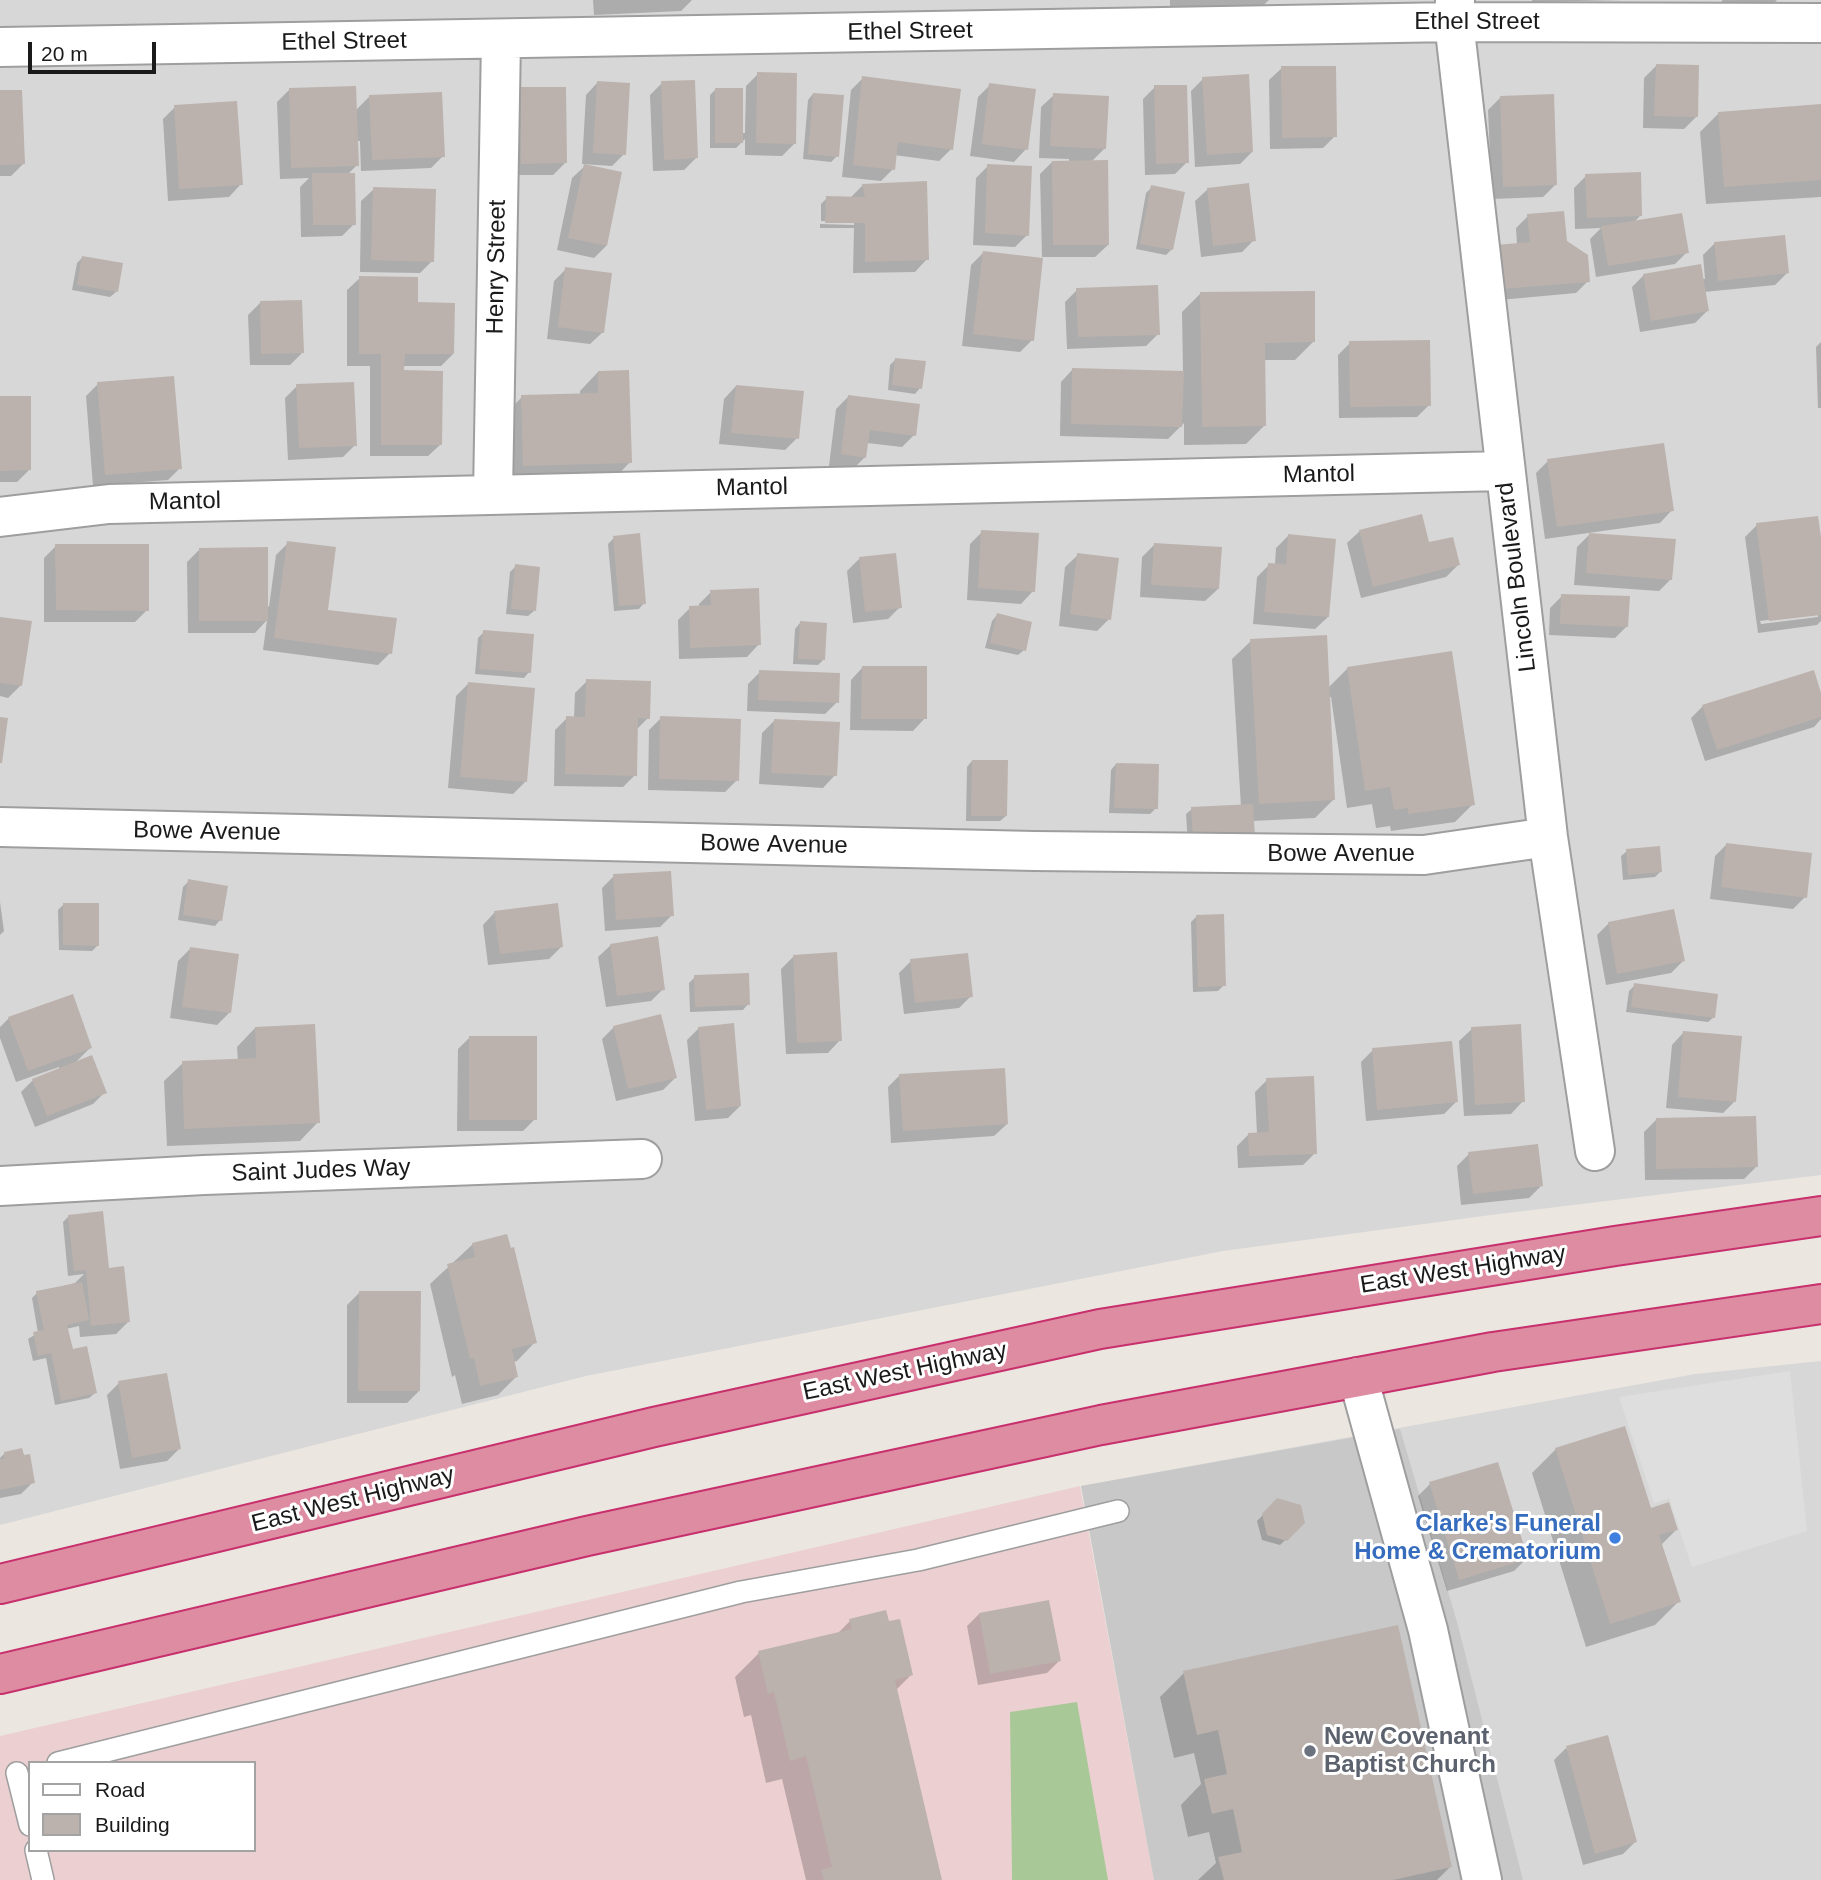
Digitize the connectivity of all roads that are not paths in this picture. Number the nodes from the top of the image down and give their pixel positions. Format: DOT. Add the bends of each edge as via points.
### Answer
graph roads {
  1 [pos="1455,11"];
  2 [pos="1821,23"];
  3 [pos="500,40"];
  4 [pos="0,47"];
  5 [pos="1504,471"];
  6 [pos="493,494"];
  7 [pos="0,517"];
  8 [pos="0,827"];
  9 [pos="1548,837"];
  10 [pos="1595,1151"];
  11 [pos="642,1159"];
  12 [pos="0,1186"];
  13 [pos="1821,1216"];
  14 [pos="1821,1304"];
  15 [pos="1358,1377"];
  16 [pos="1118,1511"];
  17 [pos="0,1584"];
  18 [pos="0,1674"];
  19 [pos="66,1761"];
  20 [pos="16,1774"];
  21 [pos="28,1818"];
  22 [pos="36,1852"];
  23 [pos="43,1880"];
  24 [pos="1482,1880"];
  1 -- 2 [label="street, Ethel Street"];
  1 -- 3 [label="street, Ethel Street"];
  1 -- 5 [label="street, Lincoln Boulevard"];
  3 -- 4 [label="street, Ethel Street"];
  3 -- 6 [label="street, Henry Street"];
  5 -- 6 [label="street, Mantol"];
  5 -- 9 [label="street, Lincoln Boulevard"];
  6 -- 7 [label="street, Mantol" via="108,504"];
  8 -- 9 [label="street, Bowe Avenue" via="1410,855"];
  9 -- 10 [label="street, Lincoln Boulevard"];
  11 -- 12 [label="street, Saint Judes Way"];
  13 -- 17 [label="highway, East West Highway" via="1100,1329 654,1427"];
  14 -- 15 [label="highway" via="1493,1352"];
  15 -- 18 [label="highway" via="1101,1425 627,1528"];
  15 -- 24 [label="street" via="1428,1630"];
  16 -- 19 [label="lane" via="918,1560 741,1592"];
  20 -- 21 [label="lane"];
  22 -- 23 [label="lane"];
}
